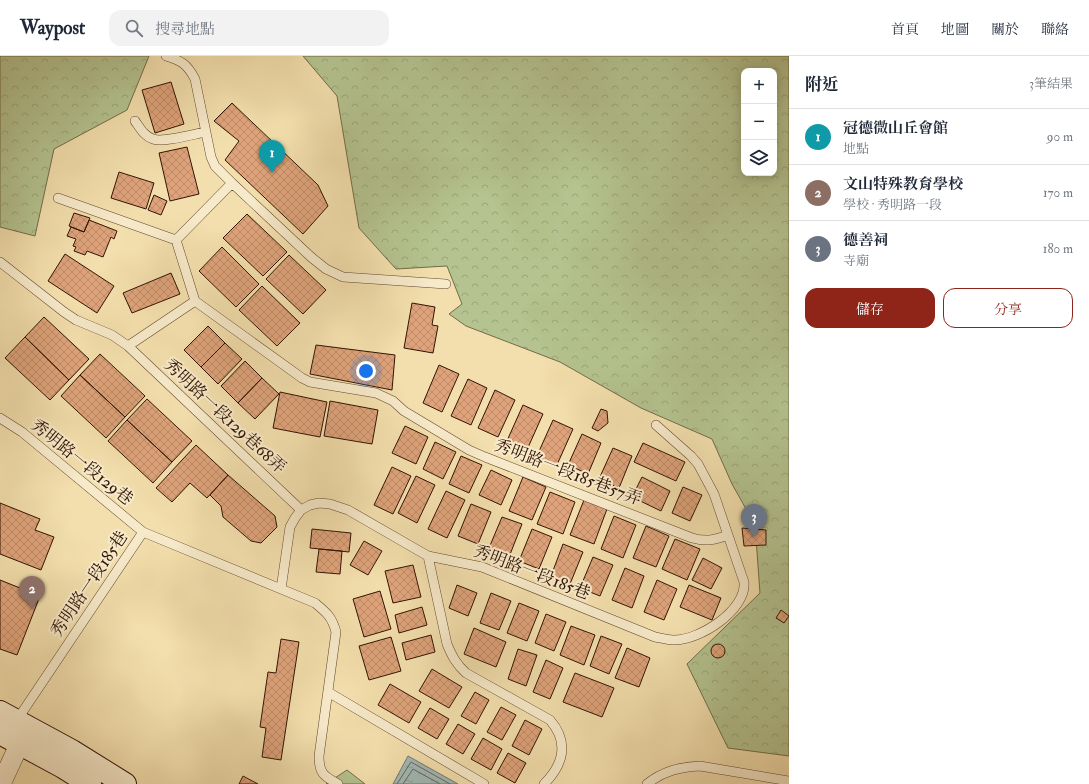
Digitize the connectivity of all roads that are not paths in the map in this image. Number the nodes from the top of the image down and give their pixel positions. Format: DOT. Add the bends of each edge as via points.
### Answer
graph roads {
  1 [pos="166,56"];
  2 [pos="135,121"];
  3 [pos="206,132"];
  4 [pos="232,183"];
  5 [pos="58,198"];
  6 [pos="176,240"];
  7 [pos="0,262"];
  8 [pos="446,284"];
  9 [pos="195,301"];
  10 [pos="128,346"];
  11 [pos="0,418"];
  12 [pos="656,425"];
  13 [pos="301,510"];
  14 [pos="143,532"];
  15 [pos="728,535"];
  16 [pos="428,556"];
  17 [pos="281,589"];
  18 [pos="328,692"];
  19 [pos="9,716"];
  20 [pos="0,733"];
  21 [pos="20,743"];
  22 [pos="789,782"];
  23 [pos="2,784"];
  24 [pos="90,784"];
  25 [pos="126,784"];
  26 [pos="338,784"];
  27 [pos="484,784"];
  28 [pos="544,784"];
  29 [pos="647,784"];
  1 -- 3 [label="lane" via="180,61 189,68 195,79"];
  2 -- 3 [label="lane" via="143,133 160,141"];
  3 -- 4 [label="lane" via="215,166"];
  4 -- 6 [label="lane"];
  4 -- 8 [label="lane" via="326,269 343,277"];
  5 -- 6 [label="lane"];
  6 -- 9 [label="lane"];
  7 -- 10 [label="lane" via="76,320 112,335"];
  9 -- 10 [label="lane"];
  9 -- 15 [label="lane, 秀明路一段185巷57弄" via="310,382 376,393 393,401 404,411 469,450 685,535 703,541"];
  10 -- 13 [label="lane, 秀明路一段129巷68弄"];
  11 -- 14 [label="lane, 秀明路一段129巷" via="22,432"];
  12 -- 15 [label="lane, 秀明路一段185巷" via="698,464 714,494"];
  13 -- 16 [label="lane, 秀明路一段185巷" via="319,503 348,510"];
  13 -- 17 [label="lane" via="290,527"];
  14 -- 17 [label="lane, 秀明路一段185巷"];
  14 -- 19 [label="lane, 秀明路一段185巷"];
  15 -- 16 [label="lane, 秀明路一段185巷" via="744,582 742,595 721,621 693,636 673,640 655,637 482,568"];
  16 -- 28 [label="lane" via="448,644 457,665 466,673 550,720 556,727 562,739 562,750 557,766"];
  17 -- 18 [label="lane, 秀明路一段185巷" via="315,603 327,612 334,622 336,632"];
  18 -- 26 [label="lane, 秀明路一段185巷" via="319,767 325,777"];
  18 -- 27 [label="lane"];
  19 -- 25 [label="main road"];
  20 -- 21 [label="main road"];
  21 -- 23 [label="street"];
  21 -- 24 [label="main road"];
  22 -- 29 [label="lane" via="700,766 687,766 663,773"];
}
